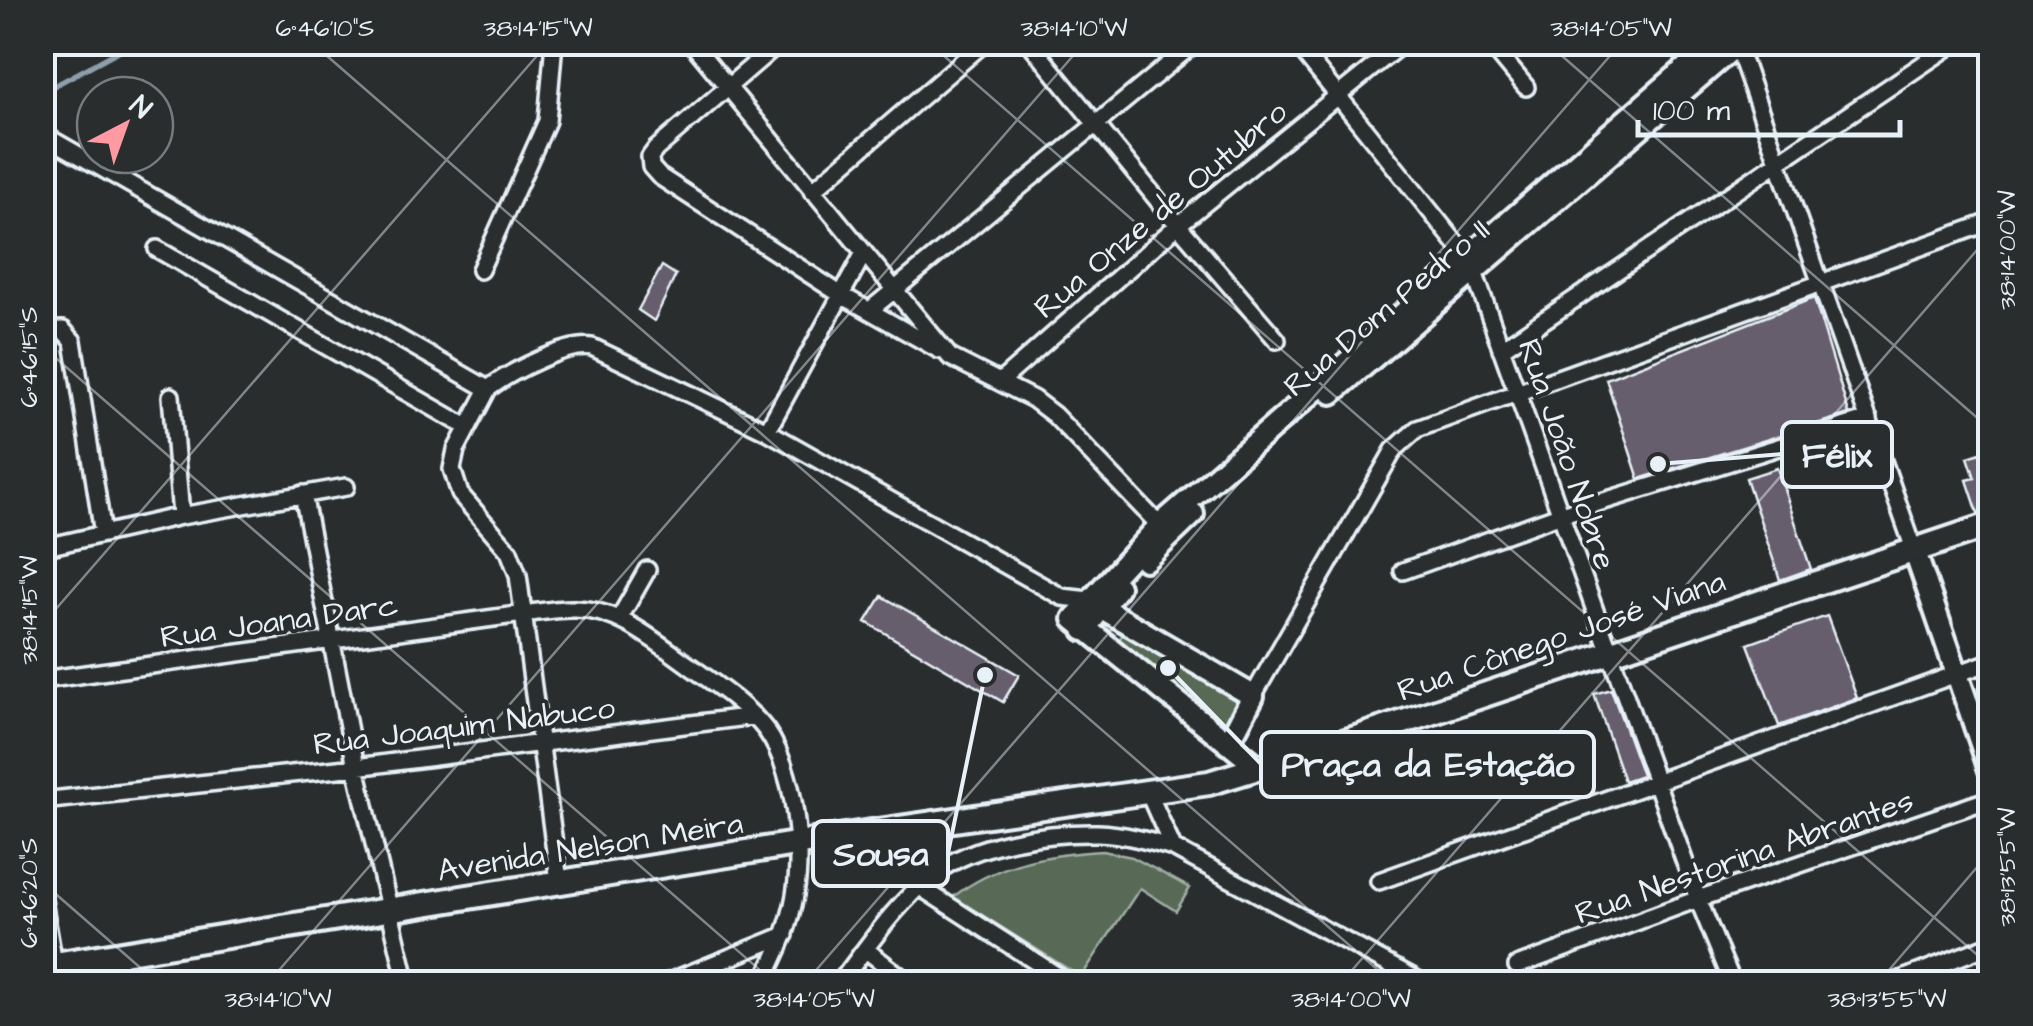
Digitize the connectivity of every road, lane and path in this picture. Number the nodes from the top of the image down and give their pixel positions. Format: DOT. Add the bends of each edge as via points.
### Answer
graph roads {
  1 [pos="554,42"];
  2 [pos="691,42"];
  3 [pos="780,42"];
  4 [pos="985,42"];
  5 [pos="1029,42"];
  6 [pos="1196,42"];
  7 [pos="1295,42"];
  8 [pos="1404,42"];
  9 [pos="1489,42"];
  10 [pos="1956,42"];
  11 [pos="1732,43"];
  12 [pos="727,86"];
  13 [pos="1526,86"];
  14 [pos="1338,96"];
  15 [pos="1099,125"];
  16 [pos="42,134"];
  17 [pos="1778,165"];
  18 [pos="812,191"];
  19 [pos="1990,222"];
  20 [pos="1178,224"];
  21 [pos="157,249"];
  22 [pos="864,252"];
  23 [pos="1470,265"];
  24 [pos="480,270"];
  25 [pos="1819,283"];
  26 [pos="894,290"];
  27 [pos="843,296"];
  28 [pos="870,310"];
  29 [pos="42,331"];
  30 [pos="1277,340"];
  31 [pos="1501,349"];
  32 [pos="950,357"];
  33 [pos="1001,382"];
  34 [pos="488,389"];
  35 [pos="1515,392"];
  36 [pos="171,396"];
  37 [pos="1869,419"];
  38 [pos="467,428"];
  39 [pos="767,432"];
  40 [pos="346,487"];
  41 [pos="304,494"];
  42 [pos="1559,515"];
  43 [pos="181,516"];
  44 [pos="1990,525"];
  45 [pos="1165,530"];
  46 [pos="103,534"];
  47 [pos="42,548"];
  48 [pos="1915,552"];
  49 [pos="646,570"];
  50 [pos="1403,572"];
  51 [pos="1062,597"];
  52 [pos="1095,603"];
  53 [pos="523,614"];
  54 [pos="619,619"];
  55 [pos="1079,624"];
  56 [pos="331,640"];
  57 [pos="1608,652"];
  58 [pos="1990,662"];
  59 [pos="1958,674"];
  60 [pos="42,680"];
  61 [pos="1253,696"];
  62 [pos="754,716"];
  63 [pos="541,744"];
  64 [pos="1228,744"];
  65 [pos="356,768"];
  66 [pos="1258,768"];
  67 [pos="1990,770"];
  68 [pos="1656,782"];
  69 [pos="1149,794"];
  70 [pos="1990,800"];
  71 [pos="42,801"];
  72 [pos="905,828"];
  73 [pos="799,845"];
  74 [pos="1174,848"];
  75 [pos="559,881"];
  76 [pos="1379,882"];
  77 [pos="919,887"];
  78 [pos="42,895"];
  79 [pos="1698,899"];
  80 [pos="390,912"];
  81 [pos="785,935"];
  82 [pos="1990,945"];
  83 [pos="865,949"];
  84 [pos="104,957"];
  85 [pos="48,965"];
  86 [pos="1517,966"];
  87 [pos="133,984"];
  88 [pos="407,984"];
  89 [pos="664,984"];
  90 [pos="761,984"];
  91 [pos="838,984"];
  92 [pos="910,984"];
  93 [pos="1070,984"];
  94 [pos="1425,984"];
  95 [pos="1733,984"];
  96 [pos="1890,984"];
  1 -- 24 [label="street" via="547,121"];
  2 -- 12 [label="street"];
  3 -- 12 [label="street"];
  4 -- 18 [label="street"];
  5 -- 15 [label="street"];
  6 -- 15 [label="street"];
  7 -- 14 [label="street, Rua João Nobre"];
  8 -- 14 [label="street, Rua Onze de Outubro"];
  9 -- 13 [label="street"];
  10 -- 17 [label="street"];
  11 -- 17 [label="street"];
  11 -- 23 [label="street, Rua Dom Pedro II"];
  12 -- 18 [label="street"];
  12 -- 27 [label="street" via="649,161 659,176"];
  14 -- 20 [label="street, Rua Onze de Outubro"];
  14 -- 23 [label="street, Rua João Nobre"];
  15 -- 20 [label="street"];
  15 -- 26 [label="street"];
  16 -- 34 [label="street"];
  17 -- 25 [label="street"];
  17 -- 31 [label="street"];
  18 -- 22 [label="street"];
  19 -- 25 [label="street"];
  20 -- 30 [label="street"];
  20 -- 33 [label="street, Rua Onze de Outubro"];
  21 -- 38 [label="street"];
  22 -- 26 [label="street"];
  22 -- 27 [label="street"];
  23 -- 31 [label="street, Rua João Nobre"];
  23 -- 45 [label="street, Rua Dom Pedro II"];
  25 -- 35 [label="street"];
  25 -- 37 [label="street"];
  26 -- 28 [label="street"];
  26 -- 32 [label="street"];
  27 -- 28 [label="street"];
  27 -- 39 [label="street"];
  28 -- 32 [label="street"];
  29 -- 46 [label="street" via="67,332 73,342"];
  31 -- 35 [label="street, Rua João Nobre"];
  32 -- 33 [label="street"];
  33 -- 45 [label="street" via="1054,415"];
  34 -- 38 [label="street"];
  34 -- 39 [label="street" via="585,345"];
  35 -- 42 [label="street, Rua João Nobre"];
  35 -- 61 [label="street" via="1404,438"];
  36 -- 43 [label="street"];
  37 -- 42 [label="street"];
  37 -- 48 [label="street"];
  38 -- 53 [label="street" via="453,459 454,481 502,541 518,575"];
  39 -- 51 [label="street"];
  40 -- 41 [label="street"];
  41 -- 43 [label="street"];
  41 -- 56 [label="street"];
  42 -- 50 [label="street"];
  42 -- 57 [label="street, Rua João Nobre"];
  43 -- 46 [label="street"];
  44 -- 48 [label="main road, Rua Cônego José Viana"];
  45 -- 52 [label="street, Rua Dom Pedro II"];
  46 -- 47 [label="street"];
  48 -- 57 [label="main road, Rua Cônego José Viana"];
  48 -- 59 [label="street"];
  49 -- 54 [label="street"];
  51 -- 52 [label="street"];
  51 -- 55 [label="street"];
  52 -- 55 [label="street, Rua Dom Pedro II"];
  52 -- 61 [label="street"];
  53 -- 54 [label="street, Rua Joana Darc" via="574,608"];
  53 -- 56 [label="street, Rua Joana Darc"];
  53 -- 63 [label="street"];
  54 -- 62 [label="street"];
  55 -- 64 [label="street"];
  56 -- 60 [label="street, Rua Joana Darc"];
  56 -- 65 [label="street"];
  57 -- 66 [label="main road, Rua Cônego José Viana"];
  57 -- 68 [label="street, Rua João Nobre"];
  58 -- 59 [label="street"];
  59 -- 67 [label="street"];
  59 -- 68 [label="street"];
  61 -- 64 [label="street"];
  62 -- 63 [label="street, Rua Joaquim Nabuco"];
  62 -- 73 [label="street" via="785,768"];
  63 -- 65 [label="street, Rua Joaquim Nabuco"];
  63 -- 75 [label="street"];
  64 -- 66 [label="street"];
  65 -- 71 [label="street, Rua Joaquim Nabuco"];
  65 -- 80 [label="street"];
  66 -- 69 [label="main road, Rua Cônego José Viana"];
  68 -- 76 [label="street"];
  68 -- 79 [label="street, Rua João Nobre"];
  69 -- 72 [label="main road, Avenida Nelson Meira"];
  69 -- 74 [label="street"];
  70 -- 79 [label="street, Rua Nestorina Abrantes"];
  72 -- 73 [label="main road, Avenida Nelson Meira"];
  72 -- 77 [label="street"];
  73 -- 75 [label="main road, Avenida Nelson Meira"];
  73 -- 81 [label="street" via="798,890"];
  74 -- 77 [label="street" via="1098,833 1060,835 962,858"];
  74 -- 94 [label="street"];
  75 -- 80 [label="main road, Avenida Nelson Meira"];
  77 -- 83 [label="street"];
  77 -- 93 [label="street"];
  78 -- 85 [label="street"];
  79 -- 86 [label="street, Rua Nestorina Abrantes"];
  79 -- 95 [label="street, Rua João Nobre"];
  80 -- 84 [label="main road, Avenida Nelson Meira"];
  80 -- 88 [label="street"];
  81 -- 89 [label="street"];
  81 -- 90 [label="street"];
  82 -- 96 [label="street"];
  83 -- 91 [label="street"];
  83 -- 92 [label="street"];
  84 -- 85 [label="main road, Avenida Nelson Meira"];
  84 -- 87 [label="street"];
}
